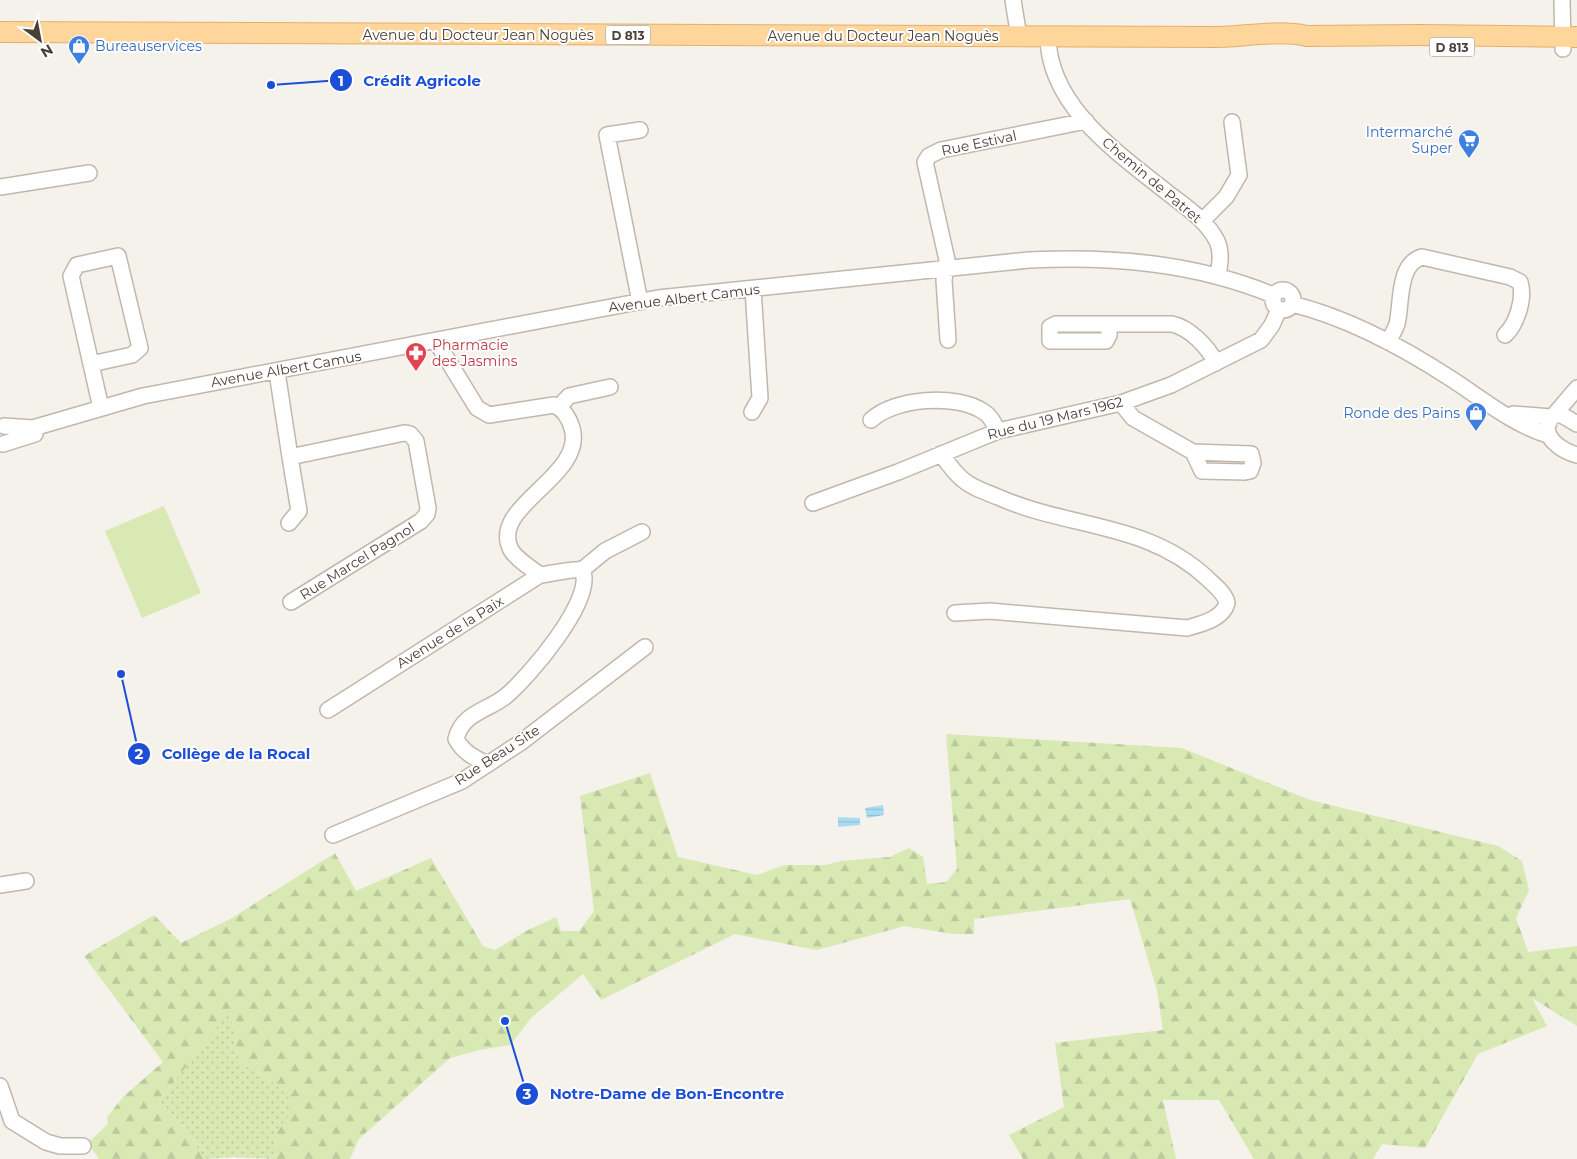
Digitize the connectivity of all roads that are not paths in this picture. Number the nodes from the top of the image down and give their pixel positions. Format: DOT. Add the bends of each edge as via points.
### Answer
graph roads {
  1 [pos="1014,0"];
  2 [pos="1562,0"];
  3 [pos="0,32"];
  4 [pos="1048,36"];
  5 [pos="1019,37"];
  6 [pos="1570,43"];
  7 [pos="1086,121"];
  8 [pos="1232,122"];
  9 [pos="640,130"];
  10 [pos="89,173"];
  11 [pos="0,187"];
  12 [pos="1202,221"];
  13 [pos="946,270"];
  14 [pos="1218,275"];
  15 [pos="753,289"];
  16 [pos="640,302"];
  17 [pos="1281,303"];
  18 [pos="1109,324"];
  19 [pos="1506,335"];
  20 [pos="948,340"];
  21 [pos="436,341"];
  22 [pos="1388,342"];
  23 [pos="1216,363"];
  24 [pos="91,364"];
  25 [pos="277,372"];
  26 [pos="610,387"];
  27 [pos="1577,388"];
  28 [pos="1121,403"];
  29 [pos="559,407"];
  30 [pos="101,408"];
  31 [pos="752,412"];
  32 [pos="1504,412"];
  33 [pos="1553,416"];
  34 [pos="71,418"];
  35 [pos="871,420"];
  36 [pos="1,423"];
  37 [pos="1577,424"];
  38 [pos="998,430"];
  39 [pos="1548,435"];
  40 [pos="2,445"];
  41 [pos="1192,452"];
  42 [pos="941,454"];
  43 [pos="1576,455"];
  44 [pos="290,457"];
  45 [pos="813,503"];
  46 [pos="289,523"];
  47 [pos="642,532"];
  48 [pos="582,570"];
  49 [pos="540,574"];
  50 [pos="291,602"];
  51 [pos="955,613"];
  52 [pos="645,646"];
  53 [pos="328,710"];
  54 [pos="486,764"];
  55 [pos="333,835"];
  56 [pos="26,881"];
  57 [pos="0,885"];
  58 [pos="0,1086"];
  59 [pos="83,1146"];
  1 -- 5 [label="street"];
  2 -- 6 [label="street"];
  3 -- 5 [label="main road, Avenue du Docteur Jean Noguès / D 813"];
  4 -- 5 [label="main road, Avenue du Docteur Jean Noguès / D 813"];
  4 -- 6 [label="main road, Avenue du Docteur Jean Noguès / D 813" via="1255,36 1269,40 1341,36"];
  4 -- 7 [label="street, Chemin de Patret" via="1048,54 1053,71 1061,88"];
  7 -- 12 [label="street, Chemin de Patret" via="1112,148"];
  7 -- 13 [label="street, Rue Estival" via="941,150 929,156 925,162 947,260"];
  8 -- 12 [label="street" via="1239,175 1226,197"];
  9 -- 16 [label="street" via="607,135"];
  10 -- 11 [label="street"];
  12 -- 14 [label="street, Chemin de Patret" via="1220,250"];
  13 -- 14 [label="street, Avenue Albert Camus" via="1077,258 1126,260"];
  13 -- 15 [label="street, Avenue Albert Camus"];
  13 -- 20 [label="street, Rue Estival"];
  14 -- 17 [label="street, Avenue Albert Camus"];
  15 -- 16 [label="street, Avenue Albert Camus"];
  15 -- 31 [label="street" via="760,398"];
  16 -- 21 [label="street, Avenue Albert Camus"];
  17 -- 22 [label="street, Avenue Albert Camus" via="1316,310"];
  17 -- 23 [label="street, Rue du 19 Mars 1962" via="1272,325 1261,340"];
  18 -- 23 [label="street" via="1178,326 1210,352"];
  19 -- 22 [label="street" via="1513,327 1521,294 1520,282 1422,257 1412,262 1405,274 1396,325"];
  21 -- 25 [label="street, Avenue Albert Camus"];
  21 -- 29 [label="street" via="482,412 489,415 548,405"];
  22 -- 32 [label="street, Avenue Albert Camus"];
  23 -- 28 [label="street, Rue du 19 Mars 1962"];
  24 -- 24 [label="street" via="132,355 140,348 118,256 77,265 71,276"];
  24 -- 30 [label="street"];
  25 -- 30 [label="street, Avenue Albert Camus" via="143,396"];
  25 -- 44 [label="street"];
  26 -- 29 [label="street" via="568,396"];
  27 -- 33 [label="street"];
  28 -- 38 [label="street, Rue du 19 Mars 1962"];
  28 -- 41 [label="street" via="1133,418"];
  29 -- 49 [label="street" via="572,429 574,443 570,454 513,518 508,528 512,551"];
  30 -- 34 [label="street, Avenue Albert Camus"];
  32 -- 33 [label="street, Avenue Albert Camus"];
  32 -- 39 [label="street, Avenue Albert Camus"];
  33 -- 37 [label="street, Avenue Albert Camus" via="1564,414"];
  33 -- 39 [label="street" via="1547,425"];
  34 -- 36 [label="street, Avenue Albert Camus" via="34,428"];
  34 -- 40 [label="street, Avenue Albert Camus"];
  35 -- 38 [label="street" via="892,406 928,400 958,403 983,411"];
  36 -- 40 [label="street" via="6,435"];
  38 -- 42 [label="street, Rue du 19 Mars 1962"];
  39 -- 43 [label="street, Avenue Albert Camus" via="1568,453"];
  42 -- 45 [label="street, Rue du 19 Mars 1962"];
  42 -- 51 [label="street" via="961,479 1014,504 1049,516 1131,534 1157,544 1193,565 1226,597 1227,603 1226,609 1216,617 1187,628 990,611"];
  44 -- 46 [label="street" via="299,511"];
  44 -- 50 [label="street, Rue Marcel Pagnol" via="410,434 416,441 428,508 421,521"];
  47 -- 48 [label="street" via="606,551"];
  48 -- 49 [label="street, Avenue de la Paix"];
  48 -- 54 [label="street" via="584,583 572,616 532,672 505,697 459,728 456,739 460,747"];
  49 -- 53 [label="street, Avenue de la Paix"];
  52 -- 54 [label="street, Rue Beau Site" via="520,743"];
  54 -- 55 [label="street, Rue Beau Site" via="462,781"];
  56 -- 57 [label="street"];
  58 -- 59 [label="street" via="12,1121 46,1142"];
}
